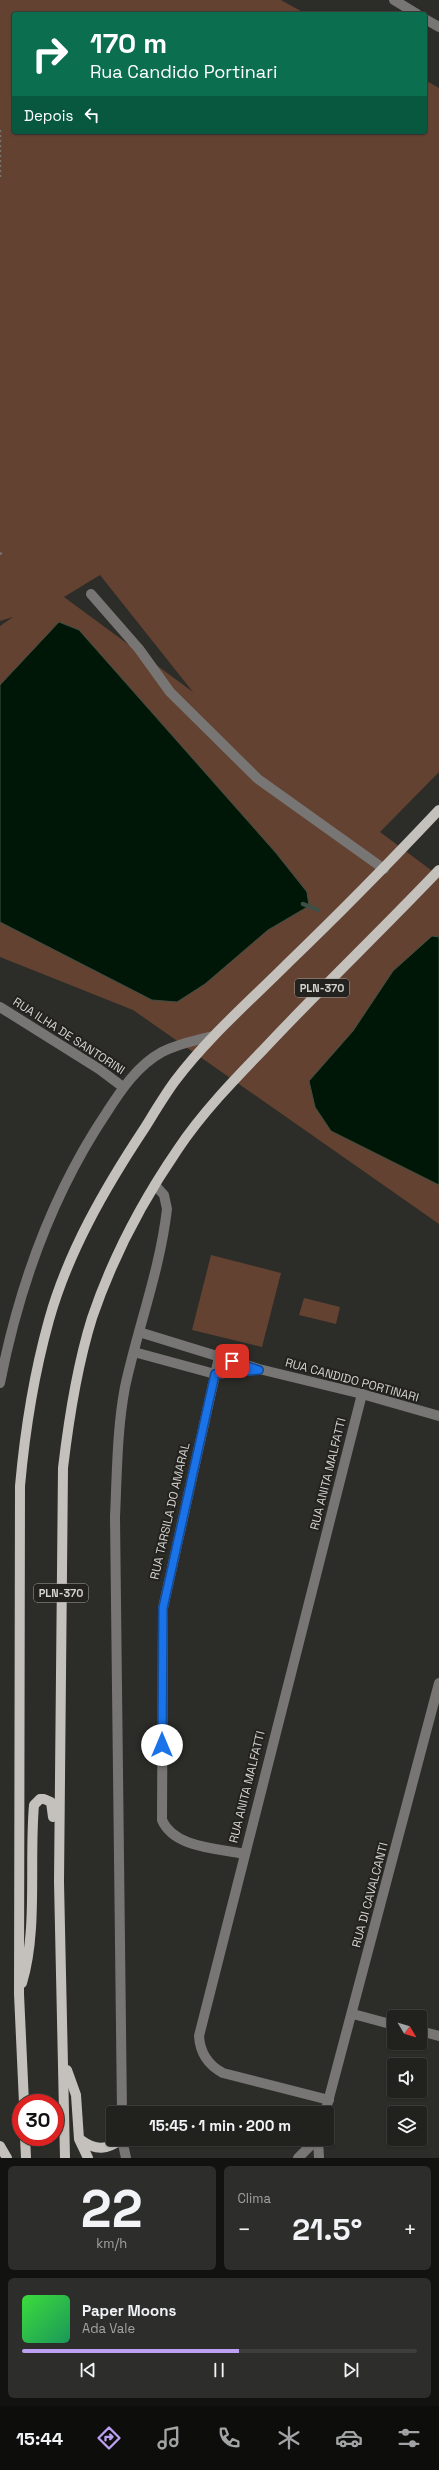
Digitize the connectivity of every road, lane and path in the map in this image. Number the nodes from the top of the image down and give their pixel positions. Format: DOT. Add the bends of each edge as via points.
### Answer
graph roads {
  1 [pos="394,0"];
  2 [pos="414,12"];
  3 [pos="427,20"];
  4 [pos="439,27"];
  5 [pos="0,130"];
  6 [pos="0,179"];
  7 [pos="92,594"];
  8 [pos="439,810"];
  9 [pos="384,869"];
  10 [pos="439,870"];
  11 [pos="0,1007"];
  12 [pos="213,1036"];
  13 [pos="123,1087"];
  14 [pos="154,1185"];
  15 [pos="139,1332"];
  16 [pos="134,1352"];
  17 [pos="219,1357"];
  18 [pos="259,1370"];
  19 [pos="215,1374"];
  20 [pos="0,1383"];
  21 [pos="362,1394"];
  22 [pos="439,1416"];
  23 [pos="439,1683"];
  24 [pos="244,1854"];
  25 [pos="59,1882"];
  26 [pos="19,1994"];
  27 [pos="353,2014"];
  28 [pos="387,2023"];
  29 [pos="427,2033"];
  30 [pos="439,2036"];
  31 [pos="64,2062"];
  32 [pos="24,2094"];
  33 [pos="329,2100"];
  34 [pos="122,2106"];
  35 [pos="327,2106"];
  36 [pos="79,2139"];
  37 [pos="0,2146"];
  38 [pos="25,2146"];
  39 [pos="110,2146"];
  40 [pos="123,2146"];
  41 [pos="310,2146"];
  42 [pos="317,2146"];
  43 [pos="300,2157"];
  44 [pos="7,2158"];
  45 [pos="26,2158"];
  46 [pos="64,2158"];
  47 [pos="88,2158"];
  48 [pos="126,2158"];
  49 [pos="318,2158"];
  1 -- 2 [label="street"];
  3 -- 4 [label="street"];
  5 -- 6 [label="path"];
  7 -- 9 [label="street" via="139,649 170,692 258,779"];
  8 -- 9 [label="main road, PLN-370"];
  9 -- 12 [label="main road, PLN-370"];
  10 -- 14 [label="main road, PLN-370" via="240,1074 178,1148"];
  11 -- 13 [label="street, RUA ILHA DE SANTORINI" via="99,1069"];
  12 -- 13 [label="street" via="161,1052"];
  12 -- 26 [label="main road, PLN-370" via="174,1082 119,1166 92,1214 68,1267 50,1318 35,1376 25,1436 20,1493"];
  13 -- 20 [label="street" via="90,1137 66,1180 17,1306"];
  14 -- 15 [label="street" via="164,1195 167,1209"];
  14 -- 25 [label="main road, PLN-370" via="110,1272 92,1318 70,1414 63,1468 61,1547"];
  15 -- 16 [label="street"];
  15 -- 17 [label="street, RUA CANDIDO PORTINARI"];
  16 -- 19 [label="street, RUA CANDIDO PORTINARI"];
  16 -- 34 [label="street" via="125,1388 118,1445 115,1517"];
  17 -- 18 [label="street, RUA CANDIDO PORTINARI"];
  17 -- 19 [label="street, RUA TARSILA DO AMARAL"];
  18 -- 19 [label="street, RUA CANDIDO PORTINARI"];
  18 -- 21 [label="street, RUA CANDIDO PORTINARI"];
  19 -- 24 [label="street, RUA TARSILA DO AMARAL" via="163,1608 162,1820 169,1832 183,1841"];
  21 -- 22 [label="street, RUA CANDIDO PORTINARI"];
  21 -- 24 [label="street, RUA ANITA MALFATTI"];
  23 -- 27 [label="street, RUA DI CAVALCANTI"];
  24 -- 33 [label="street, RUA ANITA MALFATTI" via="199,2030 202,2051 209,2063 223,2073"];
  25 -- 26 [label="main road" via="54,1863 53,1806 48,1800 40,1799 34,1805 29,1960"];
  25 -- 31 [label="main road, PLN-370"];
  26 -- 32 [label="main road, PLN-370"];
  27 -- 28 [label="street"];
  27 -- 33 [label="street, RUA DI CAVALCANTI"];
  29 -- 30 [label="street"];
  31 -- 36 [label="main road" via="76,2095"];
  31 -- 46 [label="main road, PLN-370"];
  33 -- 35 [label="street, RUA DI CAVALCANTI"];
  36 -- 39 [label="main road" via="91,2147"];
  36 -- 47 [label="main road"];
  37 -- 44 [label="main road"];
  38 -- 45 [label="main road"];
  40 -- 48 [label="street"];
  41 -- 43 [label="street"];
  42 -- 49 [label="street"];
  43 -- 49 [label="street"];
}
